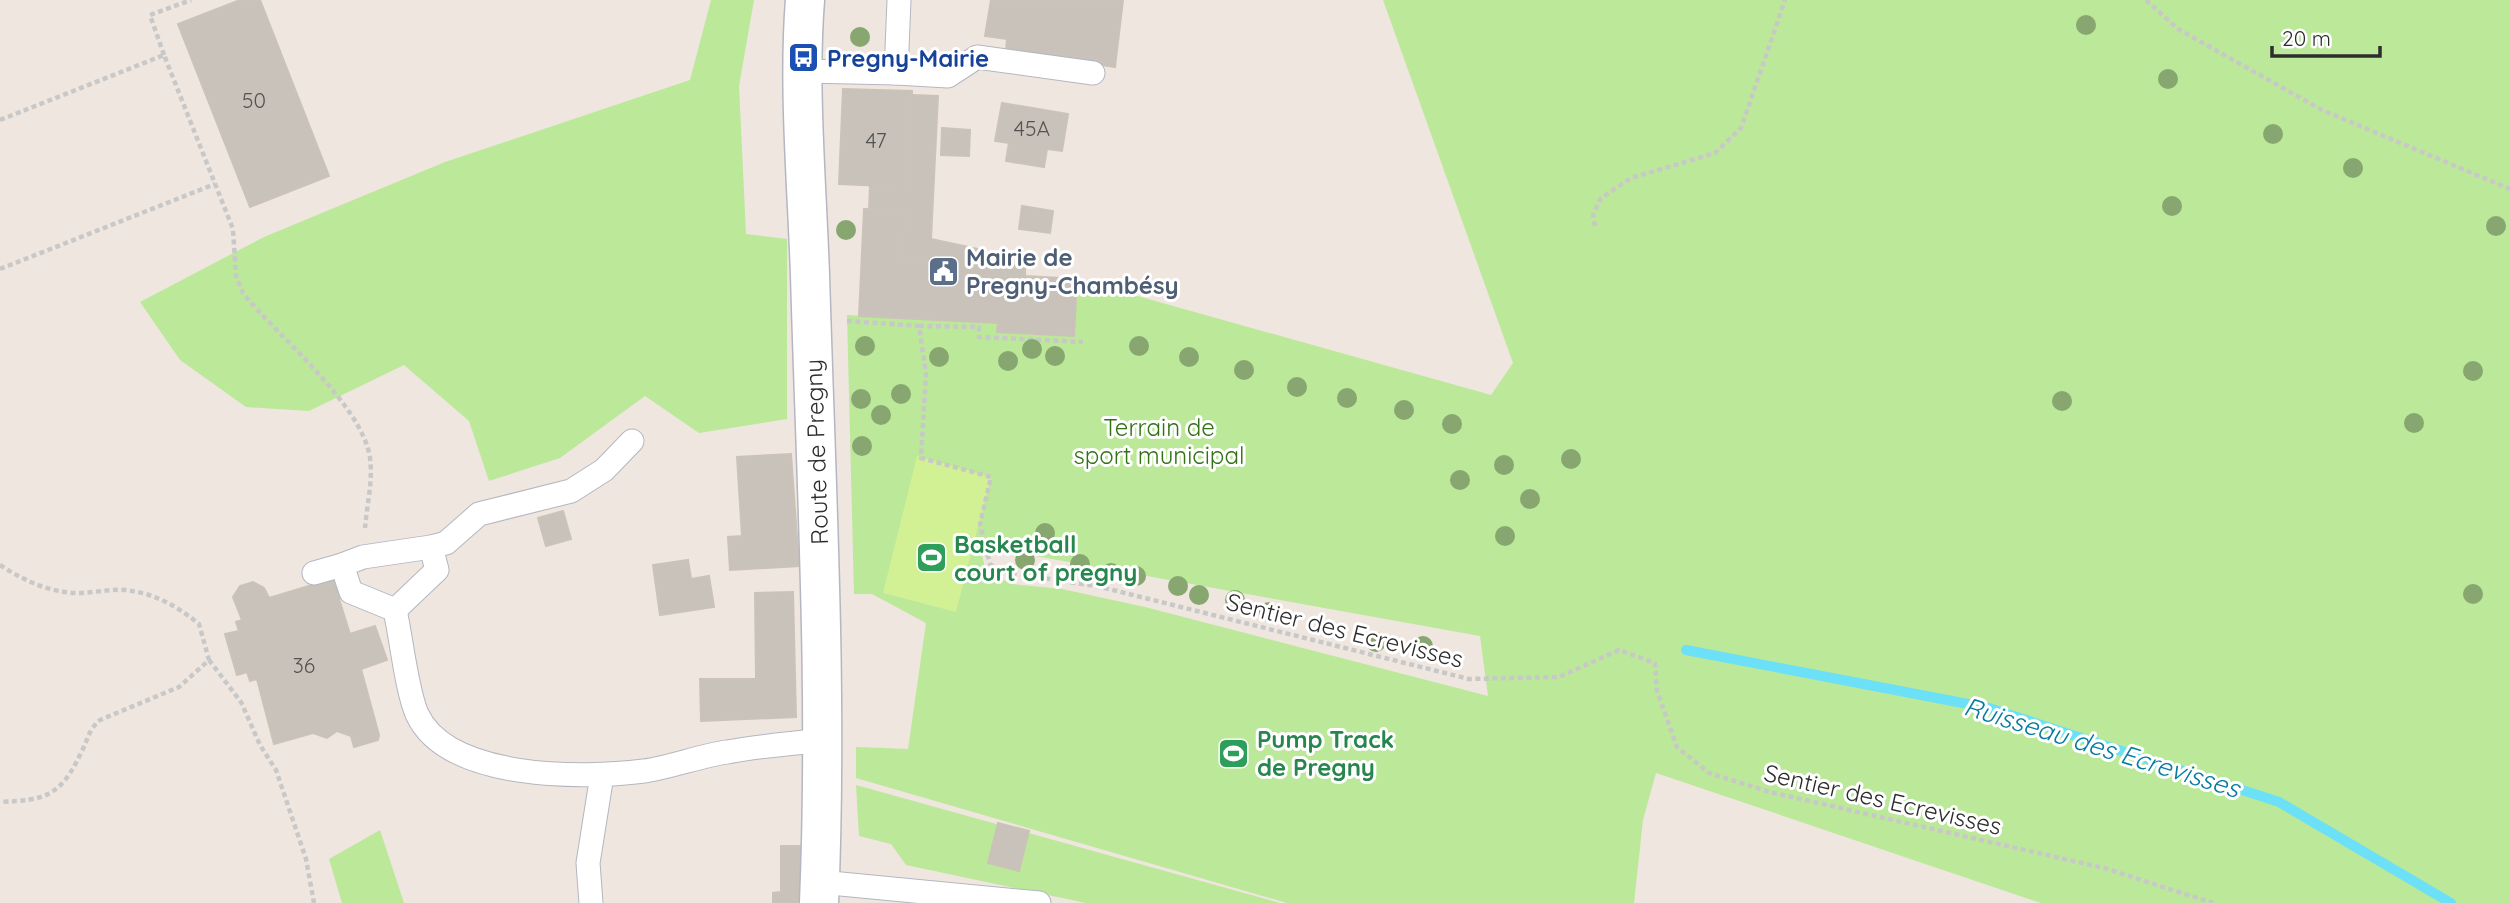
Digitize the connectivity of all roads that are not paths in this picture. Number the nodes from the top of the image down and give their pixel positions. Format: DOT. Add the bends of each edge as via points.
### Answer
graph roads {
  1 [pos="805,0"];
  2 [pos="899,0"];
  3 [pos="804,71"];
  4 [pos="896,73"];
  5 [pos="1093,73"];
  6 [pos="632,441"];
  7 [pos="431,547"];
  8 [pos="352,561"];
  9 [pos="314,573"];
  10 [pos="395,610"];
  11 [pos="822,740"];
  12 [pos="601,775"];
  13 [pos="820,892"];
  14 [pos="971,900"];
  15 [pos="591,903"];
  16 [pos="1039,903"];
  1 -- 3 [label="street, Route de Pregny"];
  2 -- 4 [label="lane"];
  3 -- 4 [label="lane"];
  3 -- 11 [label="street, Route de Pregny" via="823,607"];
  4 -- 5 [label="lane" via="948,76 978,57"];
  6 -- 7 [label="lane" via="604,470 571,491 479,514 446,542"];
  7 -- 8 [label="lane"];
  7 -- 10 [label="lane" via="436,570"];
  8 -- 9 [label="lane"];
  8 -- 10 [label="lane" via="351,592"];
  10 -- 12 [label="lane" via="417,714 435,739 464,756 498,766"];
  11 -- 12 [label="lane"];
  11 -- 13 [label="street, Route de Pregny"];
  12 -- 15 [label="lane" via="588,863"];
  13 -- 14 [label="lane"];
  14 -- 16 [label="lane"];
}
